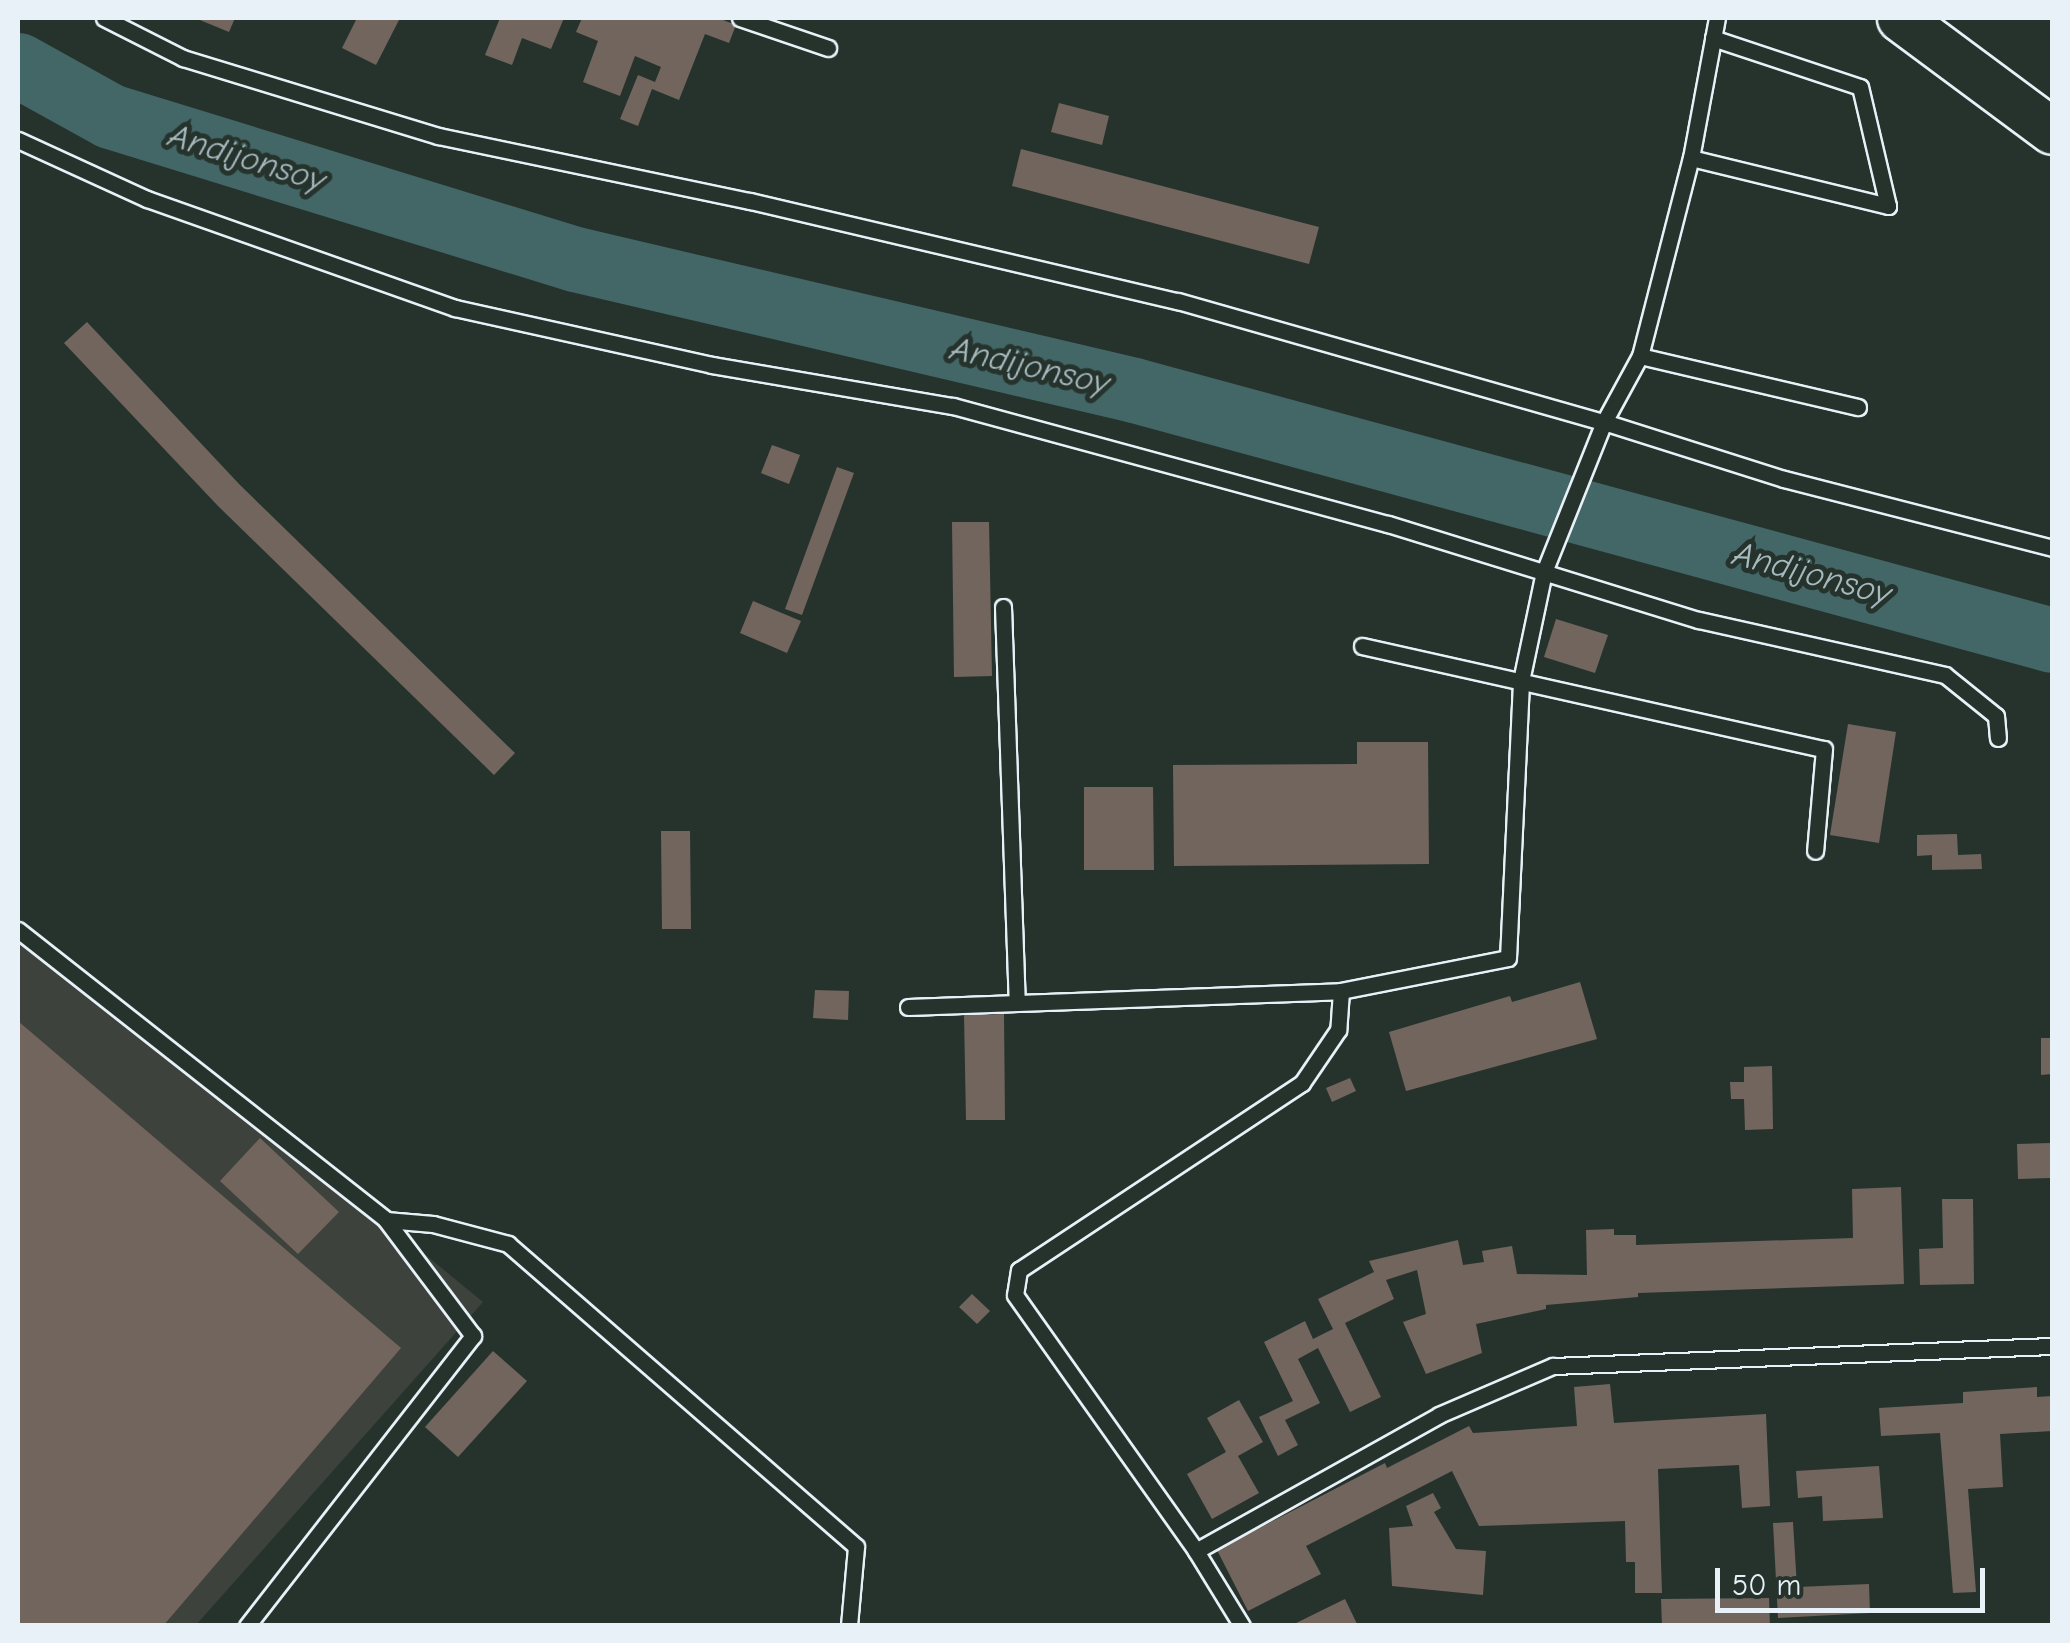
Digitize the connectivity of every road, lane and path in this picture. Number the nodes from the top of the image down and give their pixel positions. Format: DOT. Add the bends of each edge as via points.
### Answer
graph roads {
  1 [pos="104,18"];
  2 [pos="740,18"];
  3 [pos="1717,18"];
  4 [pos="1900,18"];
  5 [pos="1713,38"];
  6 [pos="828,48"];
  7 [pos="2052,132"];
  8 [pos="18,140"];
  9 [pos="1690,158"];
  10 [pos="1640,356"];
  11 [pos="1858,407"];
  12 [pos="1604,422"];
  13 [pos="2052,548"];
  14 [pos="1544,572"];
  15 [pos="1003,607"];
  16 [pos="1362,646"];
  17 [pos="1521,681"];
  18 [pos="1998,738"];
  19 [pos="1815,851"];
  20 [pos="18,930"];
  21 [pos="1341,992"];
  22 [pos="1017,1003"];
  23 [pos="908,1007"];
  24 [pos="386,1220"];
  25 [pos="2052,1346"];
  26 [pos="1196,1551"];
  27 [pos="246,1626"];
  28 [pos="849,1626"];
  29 [pos="1242,1626"];
  1 -- 12 [label="lane" via="183,58 438,136 1178,301"];
  2 -- 6 [label="lane"];
  3 -- 5 [label="lane"];
  4 -- 7 [label="main road"];
  5 -- 9 [label="lane"];
  5 -- 9 [label="lane" via="1860,87 1888,206"];
  8 -- 14 [label="lane" via="147,199 455,308 712,365 952,406"];
  9 -- 10 [label="lane"];
  10 -- 11 [label="lane"];
  10 -- 12 [label="lane"];
  12 -- 13 [label="lane" via="1784,479"];
  12 -- 14 [label="lane"];
  14 -- 17 [label="lane"];
  14 -- 18 [label="lane" via="1699,620 1946,675 1996,716"];
  15 -- 22 [label="lane"];
  16 -- 17 [label="lane"];
  17 -- 19 [label="lane" via="1824,749"];
  17 -- 21 [label="lane" via="1508,958"];
  20 -- 24 [label="lane"];
  21 -- 22 [label="lane"];
  21 -- 26 [label="lane" via="1338,1030 1302,1083 1019,1270 1015,1295"];
  22 -- 23 [label="lane"];
  24 -- 27 [label="lane" via="473,1336"];
  24 -- 28 [label="lane" via="433,1224 508,1244 856,1547"];
  25 -- 26 [label="lane" via="1552,1366 1439,1415"];
  26 -- 29 [label="lane"];
}
